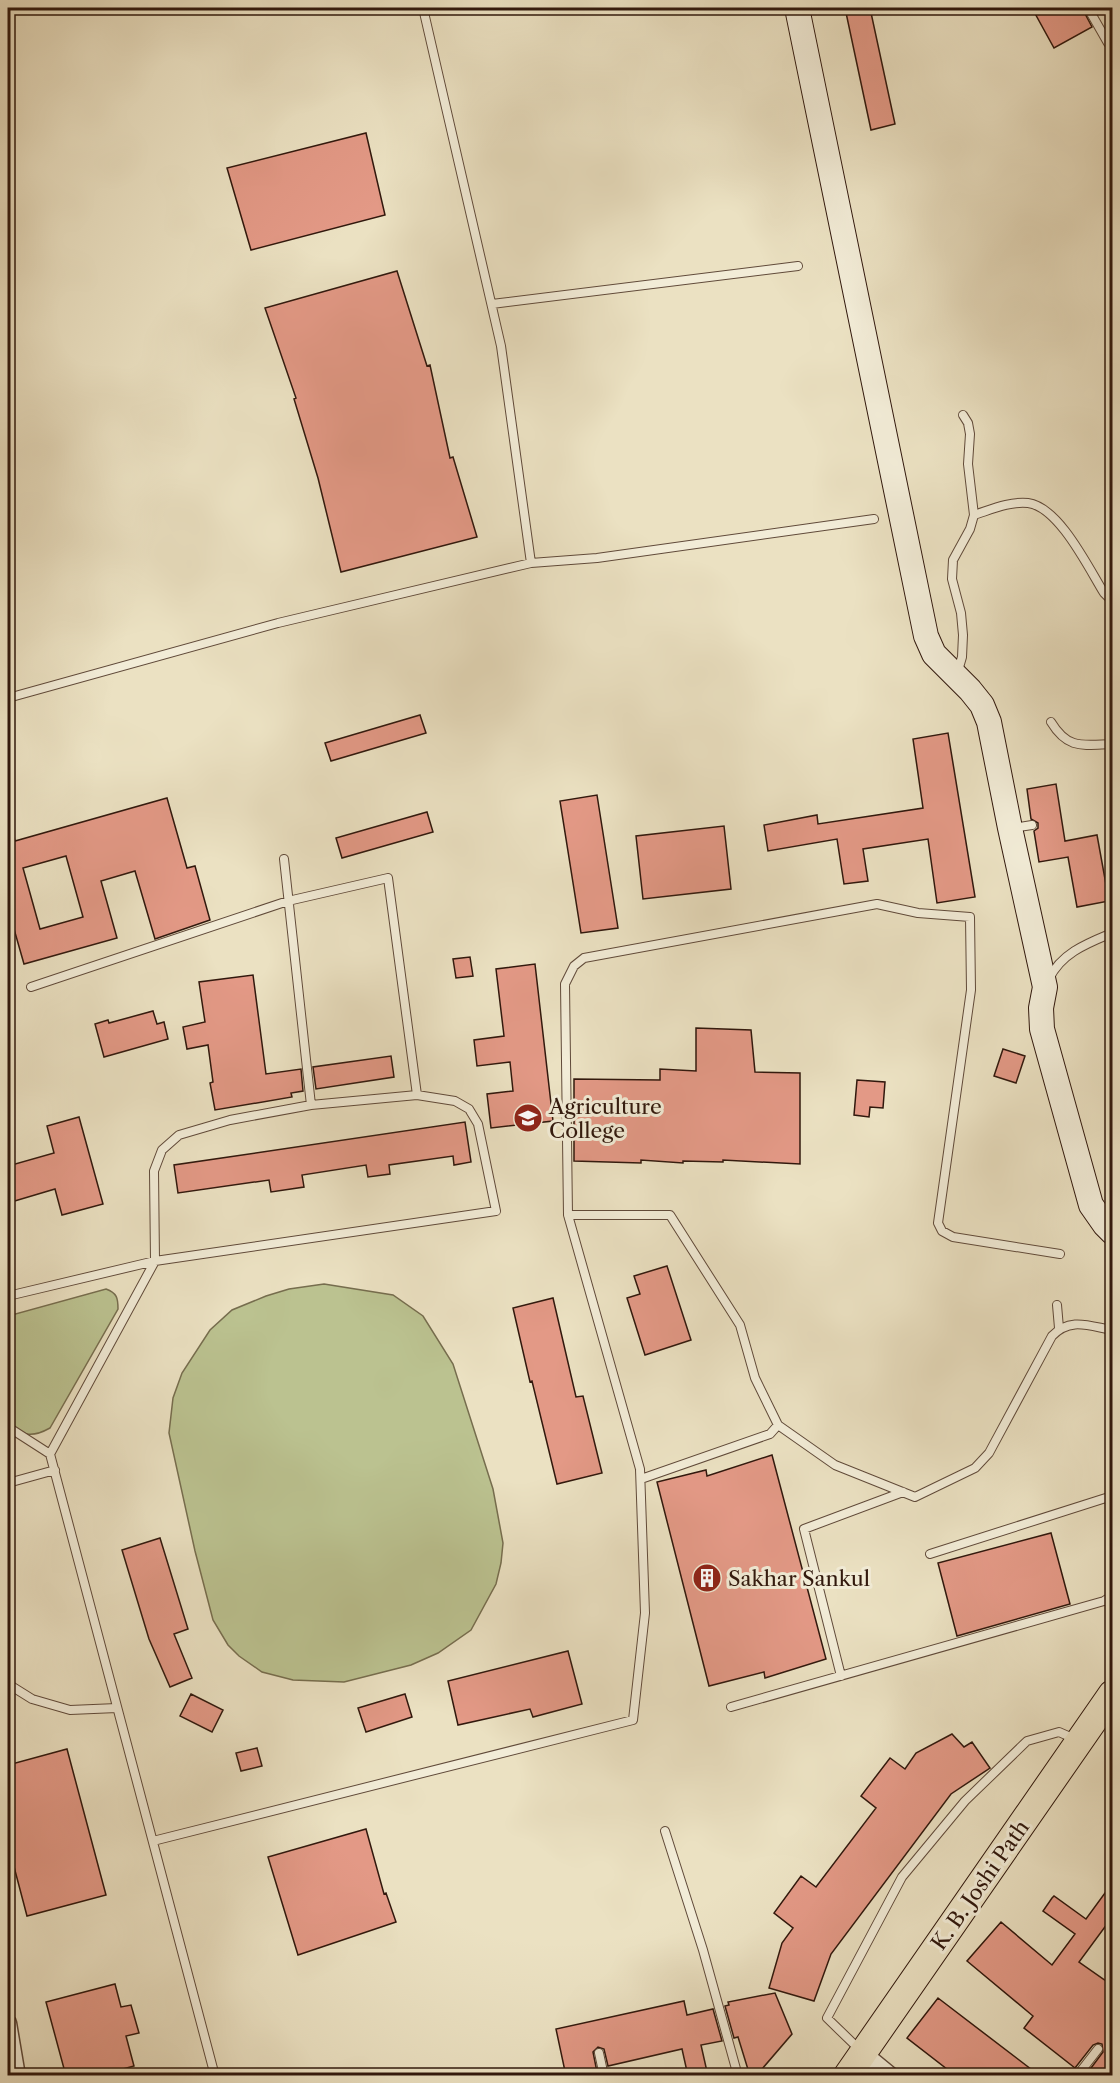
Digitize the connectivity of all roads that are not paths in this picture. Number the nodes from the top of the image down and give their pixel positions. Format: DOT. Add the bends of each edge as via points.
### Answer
graph roads {
  1 [pos="423,8"];
  2 [pos="797,8"];
  3 [pos="1088,8"];
  4 [pos="1108,43"];
  5 [pos="798,266"];
  6 [pos="492,304"];
  7 [pos="963,415"];
  8 [pos="974,515"];
  9 [pos="874,519"];
  10 [pos="531,563"];
  11 [pos="1113,602"];
  12 [pos="956,677"];
  13 [pos="8,698"];
  14 [pos="1051,722"];
  15 [pos="1113,744"];
  16 [pos="284,859"];
  17 [pos="288,901"];
  18 [pos="1113,933"];
  19 [pos="31,987"];
  20 [pos="1045,987"];
  21 [pos="417,1095"];
  22 [pos="311,1105"];
  23 [pos="568,1215"];
  24 [pos="1113,1232"];
  25 [pos="1060,1254"];
  26 [pos="155,1261"];
  27 [pos="8,1296"];
  28 [pos="1058,1305"];
  29 [pos="1059,1328"];
  30 [pos="1113,1330"];
  31 [pos="778,1425"];
  32 [pos="8,1427"];
  33 [pos="50,1454"];
  34 [pos="55,1470"];
  35 [pos="640,1479"];
  36 [pos="8,1483"];
  37 [pos="903,1492"];
  38 [pos="1113,1496"];
  39 [pos="930,1554"];
  40 [pos="1113,1596"];
  41 [pos="841,1676"];
  42 [pos="8,1684"];
  43 [pos="1113,1694"];
  44 [pos="731,1707"];
  45 [pos="117,1708"];
  46 [pos="1080,1742"];
  47 [pos="665,1831"];
  48 [pos="153,1841"];
  49 [pos="8,2023"];
  50 [pos="1098,2049"];
  51 [pos="599,2053"];
  52 [pos="863,2053"];
  53 [pos="17,2076"];
  54 [pos="215,2076"];
  55 [pos="604,2076"];
  56 [pos="738,2076"];
  57 [pos="847,2076"];
  58 [pos="891,2076"];
  59 [pos="1077,2076"];
  1 -- 6 [label="lane"];
  2 -- 12 [label="main road" via="926,636 934,654"];
  3 -- 4 [label="lane"];
  5 -- 6 [label="lane"];
  6 -- 10 [label="lane" via="514,428"];
  7 -- 8 [label="lane" via="970,434 968,464"];
  8 -- 11 [label="lane" via="1028,503 1047,510"];
  8 -- 12 [label="lane" via="953,560 952,579 963,635"];
  9 -- 10 [label="lane" via="597,558"];
  10 -- 13 [label="lane" via="278,623"];
  12 -- 20 [label="main road" via="982,705 1021,826"];
  14 -- 15 [label="lane" via="1073,744"];
  16 -- 17 [label="lane"];
  17 -- 19 [label="lane"];
  17 -- 21 [label="lane" via="388,878"];
  17 -- 22 [label="lane"];
  18 -- 20 [label="lane" via="1065,957"];
  20 -- 24 [label="main road" via="1042,1029 1091,1205"];
  21 -- 22 [label="lane"];
  21 -- 26 [label="lane" via="455,1101 469,1109 478,1124 496,1211"];
  22 -- 26 [label="lane" via="179,1135 162,1150 154,1171"];
  23 -- 25 [label="lane" via="565,984 574,966 584,958 877,904 918,913 970,917 971,990 938,1216 942,1231 953,1237"];
  23 -- 31 [label="lane" via="670,1215 740,1325 756,1378"];
  23 -- 35 [label="lane"];
  26 -- 27 [label="lane"];
  26 -- 33 [label="lane"];
  28 -- 29 [label="lane"];
  29 -- 30 [label="lane" via="1076,1324"];
  29 -- 37 [label="lane" via="989,1453 975,1468 915,1497"];
  31 -- 35 [label="lane" via="770,1434"];
  31 -- 37 [label="lane" via="835,1465"];
  32 -- 33 [label="lane"];
  33 -- 34 [label="lane"];
  34 -- 36 [label="lane"];
  34 -- 45 [label="lane"];
  35 -- 48 [label="lane" via="645,1613 633,1720"];
  37 -- 41 [label="lane" via="804,1529"];
  38 -- 39 [label="lane"];
  40 -- 41 [label="lane"];
  41 -- 44 [label="lane"];
  42 -- 45 [label="lane" via="32,1699 70,1710"];
  43 -- 46 [label="main road, K. B. Joshi Path"];
  45 -- 48 [label="lane"];
  46 -- 52 [label="main road, K. B. Joshi Path"];
  46 -- 52 [label="lane" via="1059,1732 1028,1741 965,1801 902,1877 827,2018"];
  47 -- 56 [label="lane"];
  48 -- 54 [label="lane"];
  49 -- 53 [label="street"];
  50 -- 59 [label="lane"];
  51 -- 55 [label="lane"];
  52 -- 57 [label="main road, K. B. Joshi Path"];
  52 -- 58 [label="street"];
}
